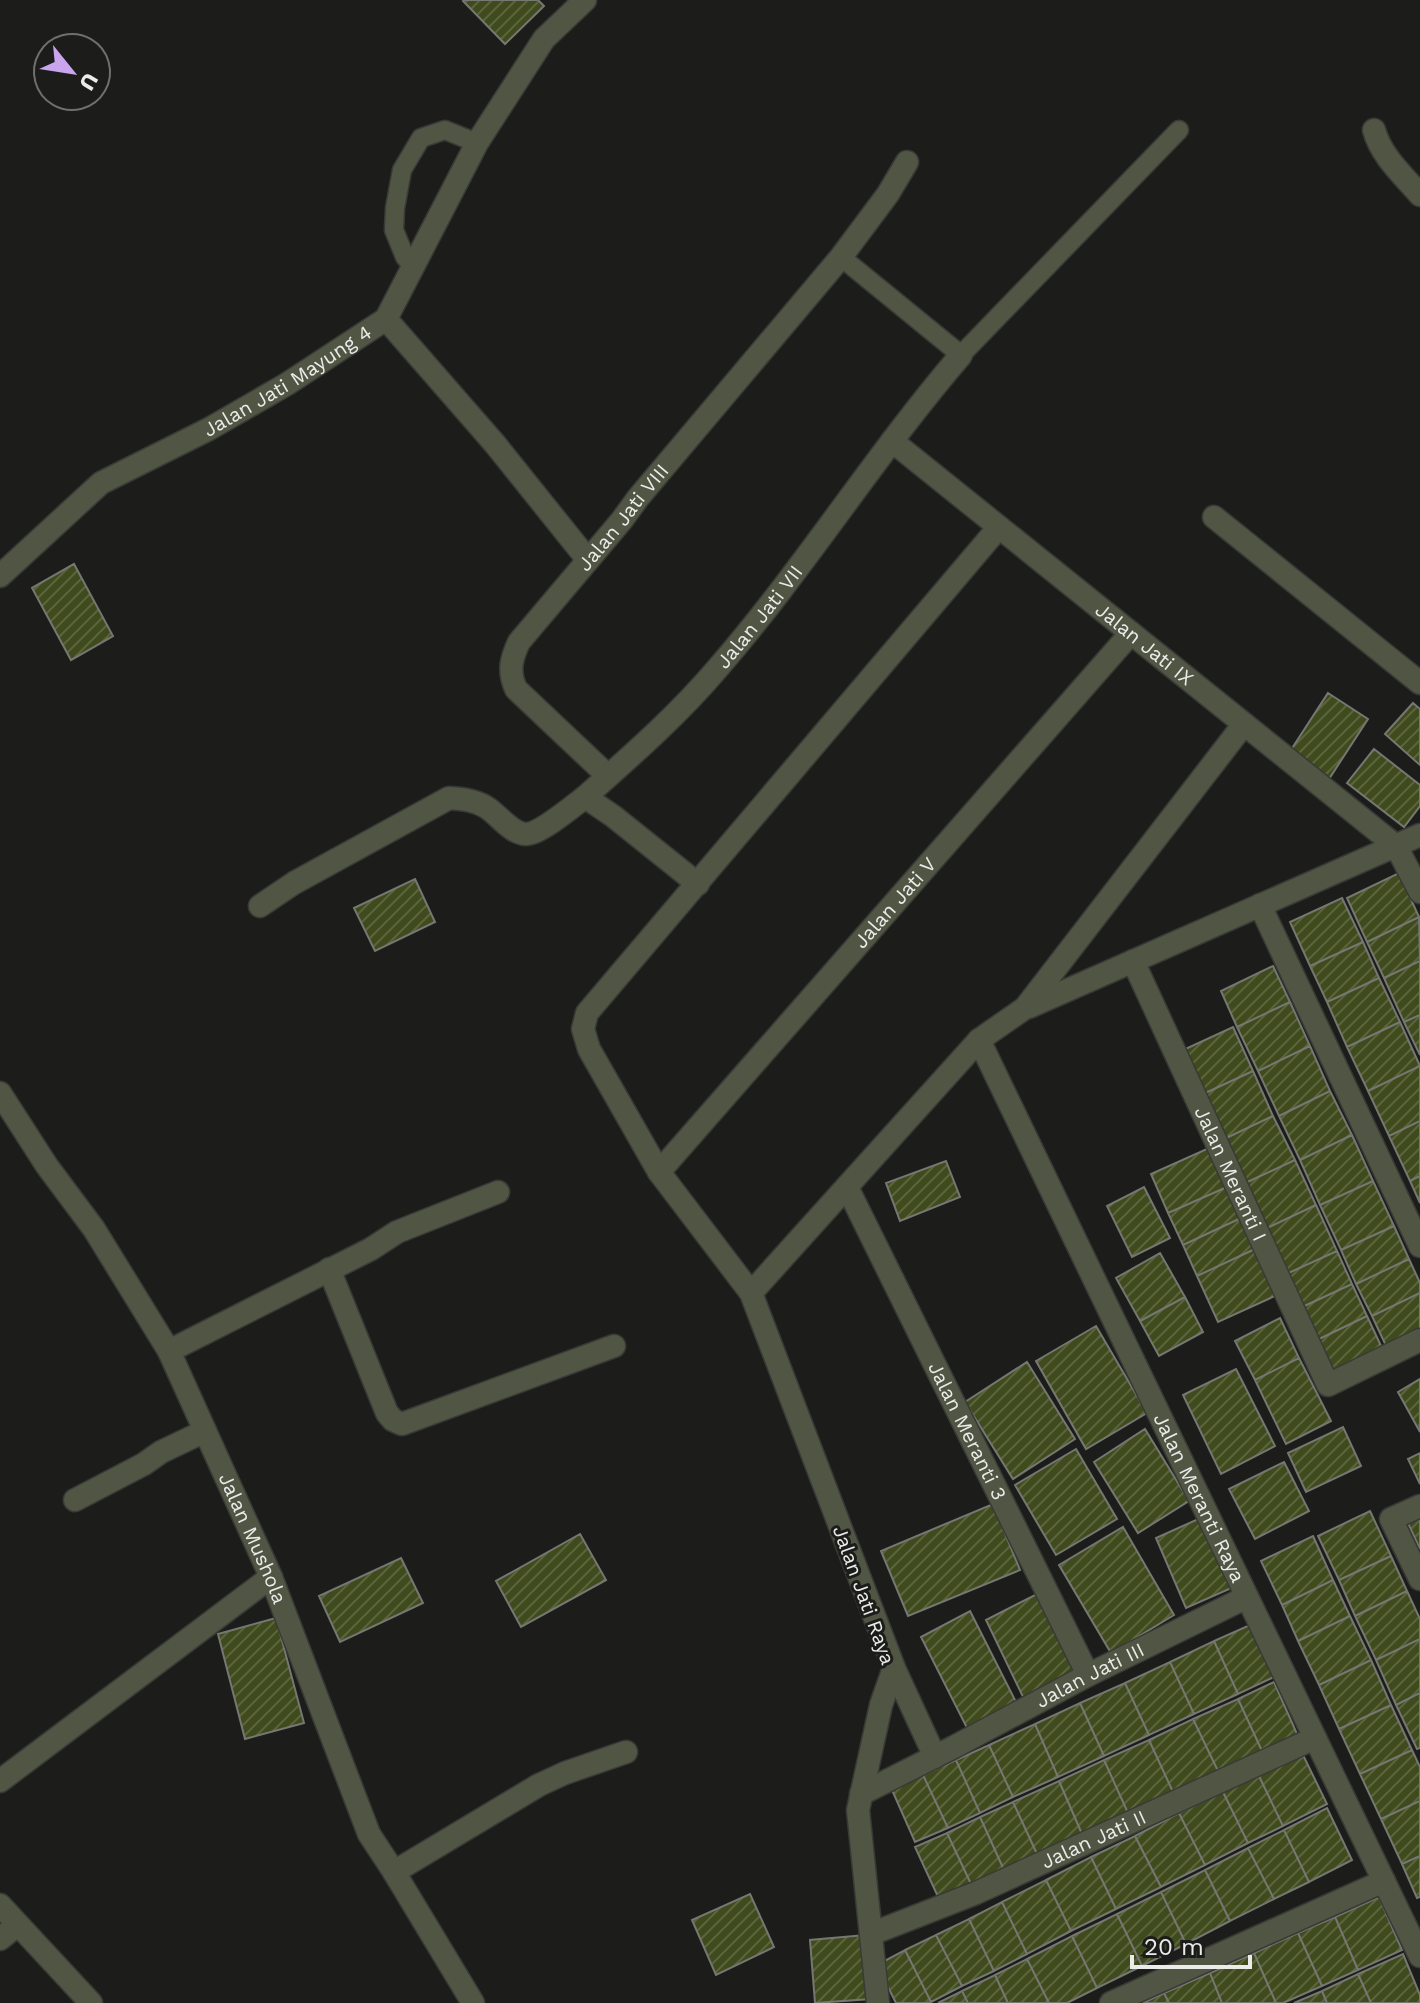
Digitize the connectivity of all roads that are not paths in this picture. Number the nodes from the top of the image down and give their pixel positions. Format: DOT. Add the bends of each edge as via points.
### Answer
graph roads {
  1 [pos="585,0"];
  2 [pos="1179,130"];
  3 [pos="1374,130"];
  4 [pos="477,143"];
  5 [pos="907,162"];
  6 [pos="1420,195"];
  7 [pos="841,257"];
  8 [pos="413,267"];
  9 [pos="386,319"];
  10 [pos="961,355"];
  11 [pos="892,441"];
  12 [pos="1214,517"];
  13 [pos="999,527"];
  14 [pos="588,560"];
  15 [pos="0,576"];
  16 [pos="1131,633"];
  17 [pos="1420,683"];
  18 [pos="1244,724"];
  19 [pos="608,776"];
  20 [pos="585,797"];
  21 [pos="1420,835"];
  22 [pos="1396,846"];
  23 [pos="698,884"];
  24 [pos="1420,892"];
  25 [pos="1260,905"];
  26 [pos="260,906"];
  27 [pos="1133,961"];
  28 [pos="1025,1008"];
  29 [pos="979,1040"];
  30 [pos="0,1093"];
  31 [pos="659,1172"];
  32 [pos="847,1187"];
  33 [pos="498,1192"];
  34 [pos="1420,1246"];
  35 [pos="329,1269"];
  36 [pos="751,1293"];
  37 [pos="1420,1340"];
  38 [pos="614,1346"];
  39 [pos="169,1351"];
  40 [pos="205,1431"];
  41 [pos="75,1500"];
  42 [pos="1420,1506"];
  43 [pos="271,1577"];
  44 [pos="1420,1579"];
  45 [pos="1247,1597"];
  46 [pos="894,1668"];
  47 [pos="1088,1675"];
  48 [pos="1315,1738"];
  49 [pos="626,1752"];
  50 [pos="935,1757"];
  51 [pos="0,1781"];
  52 [pos="861,1794"];
  53 [pos="394,1872"];
  54 [pos="1384,1881"];
  55 [pos="0,1905"];
  56 [pos="9,1932"];
  57 [pos="871,1934"];
  58 [pos="1420,1956"];
  59 [pos="91,2003"];
  60 [pos="473,2003"];
  61 [pos="878,2003"];
  62 [pos="1111,2003"];
  1 -- 4 [label="street, Jalan Jati Mayung 4" via="544,39"];
  2 -- 10 [label="lane"];
  3 -- 6 [label="street" via="1385,154"];
  4 -- 8 [label="street, Jalan Jati Mayung 4"];
  4 -- 8 [label="lane" via="445,130 421,138 402,170 394,230"];
  5 -- 7 [label="street, Jalan Jati VIII"];
  7 -- 10 [label="lane"];
  7 -- 14 [label="street, Jalan Jati VIII"];
  8 -- 9 [label="street, Jalan Jati Mayung 4"];
  9 -- 14 [label="street"];
  9 -- 15 [label="street, Jalan Jati Mayung 4" via="209,429 101,483"];
  10 -- 11 [label="street, Jalan Jati VII"];
  11 -- 13 [label="street, Jalan Jati IX"];
  11 -- 19 [label="street, Jalan Jati VII" via="719,668"];
  12 -- 17 [label="street"];
  13 -- 16 [label="street, Jalan Jati IX"];
  13 -- 23 [label="street, Jalan Jati Raya"];
  14 -- 19 [label="street, Jalan Jati VIII" via="519,642 510,663 516,689"];
  16 -- 18 [label="street, Jalan Jati IX"];
  16 -- 31 [label="street, Jalan Jati V"];
  18 -- 22 [label="street, Jalan Jati IX"];
  18 -- 28 [label="street"];
  19 -- 20 [label="street, Jalan Jati VII"];
  20 -- 23 [label="street"];
  20 -- 26 [label="street, Jalan Jati VII" via="526,834 487,807 449,798"];
  21 -- 22 [label="street"];
  22 -- 24 [label="street"];
  22 -- 25 [label="street"];
  23 -- 31 [label="street, Jalan Jati Raya" via="587,1013 583,1029 589,1049"];
  25 -- 27 [label="street"];
  25 -- 34 [label="street"];
  27 -- 28 [label="street"];
  27 -- 37 [label="street, Jalan Meranti I" via="1328,1385"];
  28 -- 29 [label="street"];
  29 -- 32 [label="street"];
  29 -- 45 [label="street, Jalan Meranti Raya"];
  30 -- 39 [label="street, Jalan Mushola" via="94,1229"];
  31 -- 36 [label="street, Jalan Jati Raya"];
  32 -- 36 [label="street"];
  32 -- 47 [label="street, Jalan Meranti 3"];
  33 -- 35 [label="street" via="397,1232"];
  35 -- 38 [label="street" via="387,1413 402,1424"];
  35 -- 39 [label="street"];
  36 -- 46 [label="street, Jalan Jati Raya"];
  39 -- 40 [label="street, Jalan Mushola"];
  40 -- 41 [label="street"];
  40 -- 43 [label="street, Jalan Mushola"];
  42 -- 44 [label="street" via="1391,1519"];
  43 -- 51 [label="street"];
  43 -- 53 [label="street, Jalan Mushola" via="369,1834"];
  45 -- 47 [label="street, Jalan Jati III"];
  45 -- 48 [label="street, Jalan Meranti Raya"];
  46 -- 50 [label="street"];
  46 -- 52 [label="street, Jalan Jati Raya"];
  47 -- 50 [label="street, Jalan Jati III"];
  48 -- 54 [label="street, Jalan Meranti Raya"];
  48 -- 57 [label="street, Jalan Jati II" via="976,1893"];
  49 -- 53 [label="street" via="539,1785"];
  50 -- 52 [label="street, Jalan Jati III"];
  52 -- 57 [label="street, Jalan Jati Raya" via="858,1810"];
  53 -- 60 [label="street, Jalan Mushola"];
  54 -- 58 [label="street, Jalan Meranti Raya"];
  54 -- 62 [label="street"];
  55 -- 56 [label="street"];
  56 -- 59 [label="street"];
  57 -- 61 [label="street, Jalan Jati Raya"];
}
